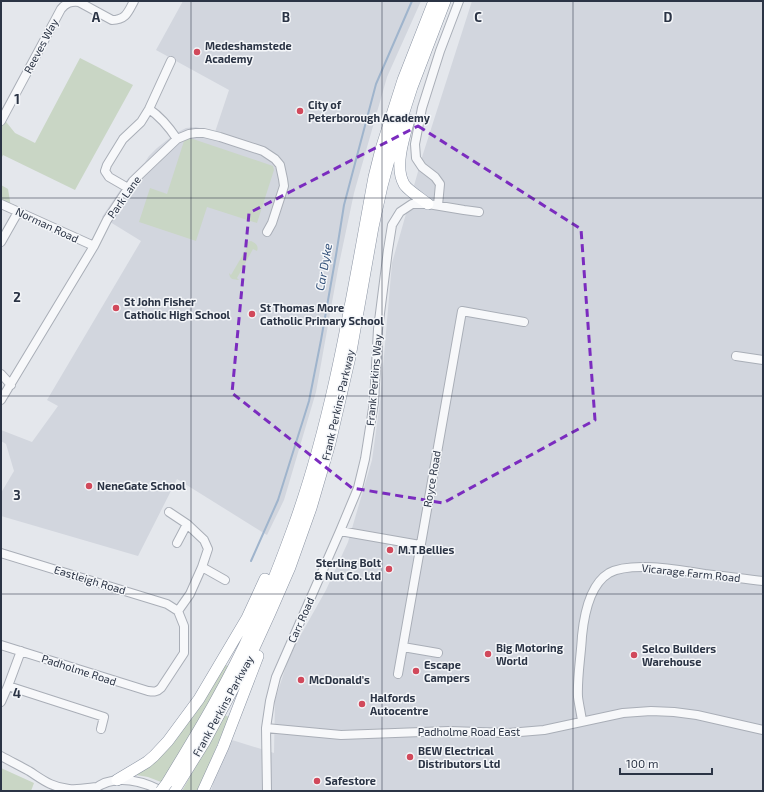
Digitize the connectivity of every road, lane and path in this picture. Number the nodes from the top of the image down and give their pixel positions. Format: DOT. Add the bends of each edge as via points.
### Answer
graph roads {
  1 [pos="134,1"];
  2 [pos="434,1"];
  3 [pos="445,1"];
  4 [pos="459,1"];
  5 [pos="437,21"];
  6 [pos="171,61"];
  7 [pos="149,109"];
  8 [pos="1,121"];
  9 [pos="178,139"];
  10 [pos="128,188"];
  11 [pos="1,204"];
  12 [pos="433,204"];
  13 [pos="18,212"];
  14 [pos="479,212"];
  15 [pos="267,232"];
  16 [pos="1,242"];
  17 [pos="94,246"];
  18 [pos="524,322"];
  19 [pos="736,356"];
  20 [pos="763,360"];
  21 [pos="1,374"];
  22 [pos="10,385"];
  23 [pos="1,400"];
  24 [pos="314,460"];
  25 [pos="169,512"];
  26 [pos="187,524"];
  27 [pos="340,531"];
  28 [pos="177,542"];
  29 [pos="420,545"];
  30 [pos="1,553"];
  31 [pos="202,567"];
  32 [pos="225,580"];
  33 [pos="763,581"];
  34 [pos="178,611"];
  35 [pos="1,645"];
  36 [pos="403,647"];
  37 [pos="21,651"];
  38 [pos="438,653"];
  39 [pos="248,659"];
  40 [pos="242,670"];
  41 [pos="398,674"];
  42 [pos="8,686"];
  43 [pos="1,702"];
  44 [pos="582,721"];
  45 [pos="266,728"];
  46 [pos="101,729"];
  47 [pos="763,730"];
  48 [pos="1,756"];
  49 [pos="117,780"];
  50 [pos="48,783"];
  51 [pos="95,789"];
  52 [pos="168,789"];
  53 [pos="54,791"];
  54 [pos="203,791"];
  55 [pos="267,791"];
  1 -- 8 [label="street, Reeves Way" via="128,13 119,20 112,20 79,2 64,5"];
  2 -- 24 [label="highway, Frank Perkins Parkway" via="402,80 381,149 333,389"];
  3 -- 5 [label="highway, Frank Perkins Parkway"];
  4 -- 12 [label="street" via="424,101 414,144 416,158 440,184"];
  5 -- 12 [label="highway" via="405,133 400,166 405,185"];
  5 -- 39 [label="highway, Frank Perkins Parkway" via="412,87 382,186 350,357 311,508 270,613 265,639"];
  6 -- 7 [label="street"];
  7 -- 9 [label="street" via="163,120"];
  7 -- 10 [label="street" via="141,122 123,139 105,171 109,177"];
  9 -- 10 [label="street, Park Lane" via="138,175"];
  9 -- 15 [label="street, Park Lane" via="196,133 220,137 263,151 280,165 284,186"];
  10 -- 17 [label="street, Park Lane"];
  11 -- 13 [label="street, Norman Road"];
  12 -- 14 [label="street, Frank Perkins Way"];
  12 -- 27 [label="street, Frank Perkins Way" via="412,204 400,212 392,225 378,329 374,402 365,459 358,488"];
  13 -- 16 [label="street"];
  13 -- 17 [label="street, Norman Road"];
  17 -- 22 [label="street, Park Lane"];
  18 -- 29 [label="street, Royce Road" via="462,311"];
  19 -- 20 [label="street"];
  21 -- 22 [label="street"];
  22 -- 23 [label="street, Park Lane"];
  24 -- 39 [label="highway, Frank Perkins Parkway" via="296,520 253,627"];
  24 -- 49 [label="highway" via="267,576 199,699 154,756"];
  25 -- 26 [label="street"];
  26 -- 28 [label="street"];
  26 -- 31 [label="street" via="204,540 208,549"];
  27 -- 29 [label="street"];
  27 -- 45 [label="street, Carr Road" via="276,677"];
  29 -- 36 [label="street, Royce Road"];
  30 -- 34 [label="street, Eastleigh Road" via="167,604"];
  31 -- 32 [label="street"];
  31 -- 34 [label="street" via="190,594"];
  33 -- 44 [label="street, Vicarage Farm Road" via="650,567 630,568 609,574 599,582 592,594 583,626 578,681"];
  34 -- 37 [label="street, Padholme Road" via="184,626 184,653 158,691 148,691"];
  35 -- 37 [label="street, Padholme Road"];
  36 -- 38 [label="street"];
  36 -- 41 [label="street, Royce Road"];
  37 -- 42 [label="street"];
  39 -- 40 [label="highway, Frank Perkins Parkway"];
  39 -- 40 [label="highway"];
  40 -- 52 [label="highway, Frank Perkins Parkway" via="222,688"];
  40 -- 54 [label="highway" via="222,747"];
  42 -- 43 [label="street"];
  42 -- 46 [label="street" via="104,717"];
  44 -- 45 [label="street, Padholme Road East" via="544,730 508,733 449,731 341,735"];
  44 -- 47 [label="street, Padholme Road East" via="651,711 697,715"];
  45 -- 55 [label="street, Carr Road"];
  48 -- 50 [label="street"];
  49 -- 51 [label="street"];
  49 -- 52 [label="street" via="136,781"];
  50 -- 51 [label="street" via="69,789"];
  50 -- 53 [label="street"];
}
